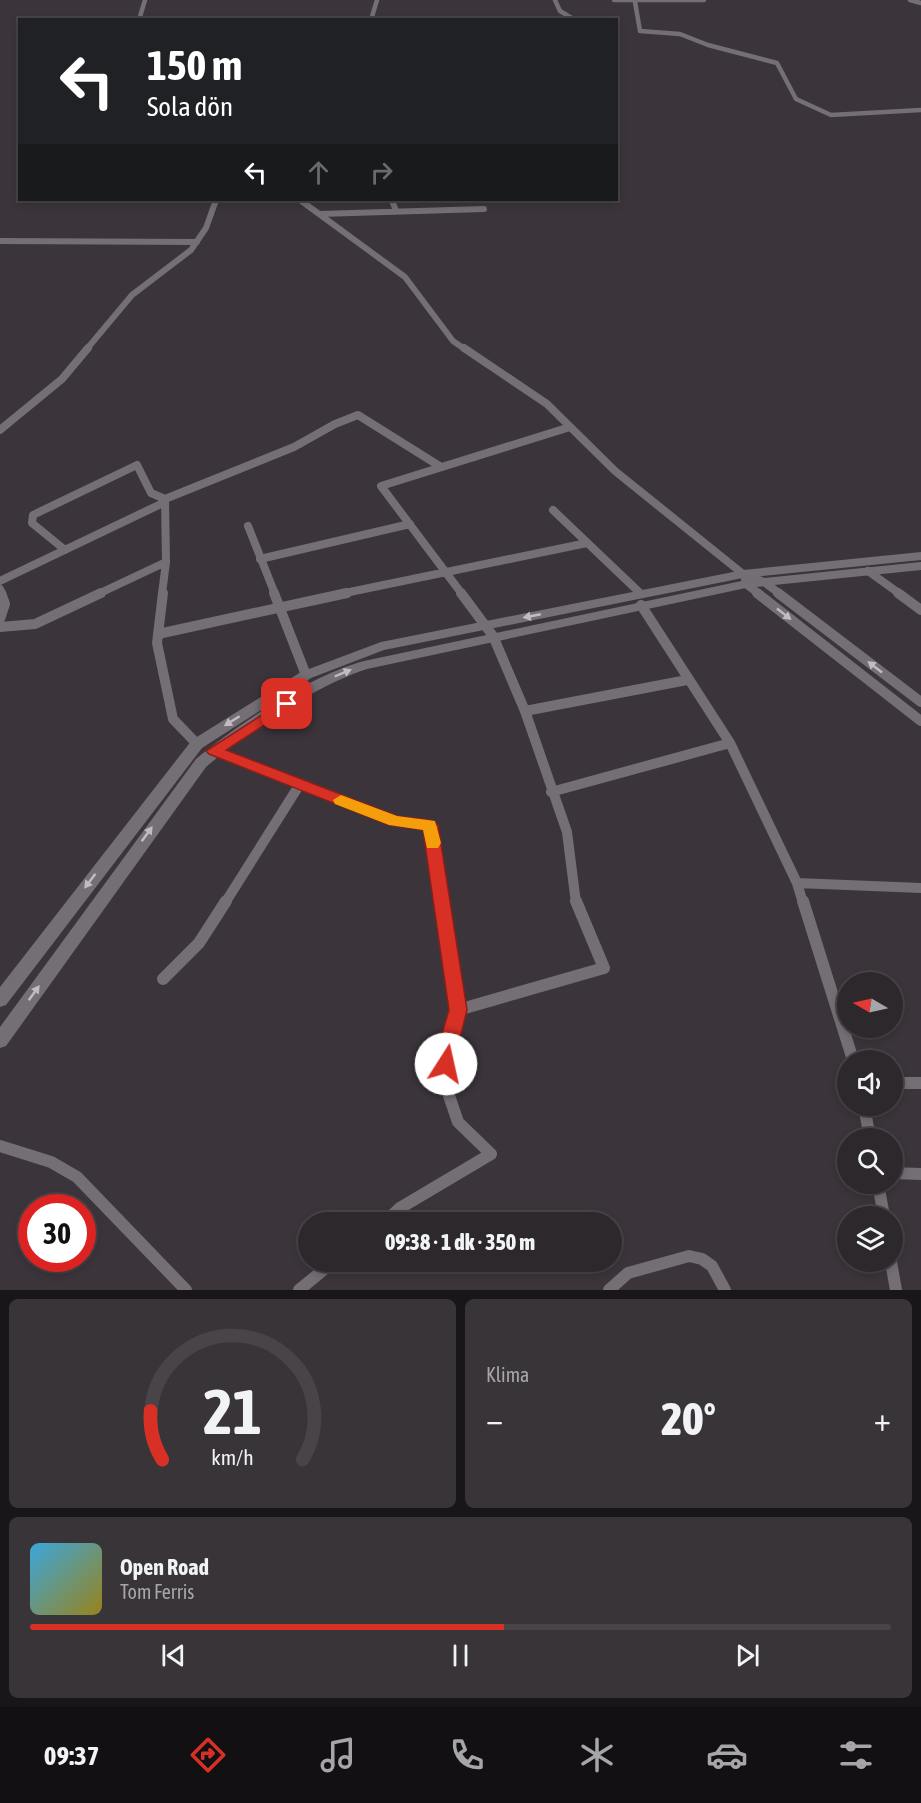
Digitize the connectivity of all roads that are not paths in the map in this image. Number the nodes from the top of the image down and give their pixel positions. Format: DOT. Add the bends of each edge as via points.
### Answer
graph roads {
  1 [pos="145,0"];
  2 [pos="377,0"];
  3 [pos="555,0"];
  4 [pos="614,0"];
  5 [pos="704,0"];
  6 [pos="910,0"];
  7 [pos="622,1"];
  8 [pos="635,2"];
  9 [pos="921,3"];
  10 [pos="140,18"];
  11 [pos="372,18"];
  12 [pos="572,18"];
  13 [pos="921,110"];
  14 [pos="216,201"];
  15 [pos="301,201"];
  16 [pos="392,201"];
  17 [pos="484,208"];
  18 [pos="396,211"];
  19 [pos="319,214"];
  20 [pos="0,241"];
  21 [pos="197,242"];
  22 [pos="570,427"];
  23 [pos="0,430"];
  24 [pos="441,467"];
  25 [pos="164,501"];
  26 [pos="553,510"];
  27 [pos="410,524"];
  28 [pos="248,526"];
  29 [pos="587,543"];
  30 [pos="64,550"];
  31 [pos="921,556"];
  32 [pos="261,559"];
  33 [pos="166,562"];
  34 [pos="921,566"];
  35 [pos="868,572"];
  36 [pos="448,573"];
  37 [pos="745,579"];
  38 [pos="0,581"];
  39 [pos="764,582"];
  40 [pos="0,589"];
  41 [pos="641,600"];
  42 [pos="279,606"];
  43 [pos="921,610"];
  44 [pos="0,619"];
  45 [pos="0,627"];
  46 [pos="490,631"];
  47 [pos="158,634"];
  48 [pos="306,675"];
  49 [pos="687,680"];
  50 [pos="920,700"];
  51 [pos="525,711"];
  52 [pos="921,721"];
  53 [pos="730,743"];
  54 [pos="197,744"];
  55 [pos="214,751"];
  56 [pos="300,784"];
  57 [pos="551,792"];
  58 [pos="797,883"];
  59 [pos="921,888"];
  60 [pos="163,979"];
  61 [pos="0,1000"];
  62 [pos="458,1010"];
  63 [pos="1,1039"];
  64 [pos="850,1050"];
  65 [pos="903,1083"];
  66 [pos="921,1083"];
  67 [pos="0,1146"];
  68 [pos="903,1173"];
  69 [pos="921,1174"];
  70 [pos="396,1212"];
  71 [pos="321,1272"];
  72 [pos="893,1272"];
  73 [pos="186,1290"];
  74 [pos="299,1290"];
  75 [pos="609,1290"];
  76 [pos="724,1290"];
  77 [pos="896,1290"];
  1 -- 10 [label="street"];
  2 -- 11 [label="street"];
  3 -- 12 [label="street" via="560,11"];
  4 -- 7 [label="street"];
  5 -- 8 [label="street"];
  6 -- 9 [label="street"];
  7 -- 8 [label="street"];
  8 -- 13 [label="street" via="640,31 680,34 777,63 796,99 814,109 831,115"];
  14 -- 21 [label="street"];
  15 -- 19 [label="street"];
  16 -- 18 [label="street"];
  17 -- 18 [label="street"];
  18 -- 19 [label="street"];
  19 -- 22 [label="street" via="405,277 453,340 547,404"];
  20 -- 21 [label="street"];
  21 -- 23 [label="street" via="176,264 132,295 62,379"];
  22 -- 24 [label="street"];
  22 -- 37 [label="street" via="615,471"];
  24 -- 25 [label="street" via="358,415 294,447"];
  24 -- 27 [label="street" via="381,486"];
  25 -- 30 [label="street"];
  25 -- 30 [label="street" via="151,493 137,465 33,515 32,523"];
  25 -- 33 [label="street"];
  26 -- 29 [label="street"];
  27 -- 32 [label="street"];
  27 -- 36 [label="street"];
  28 -- 32 [label="street"];
  29 -- 36 [label="street"];
  29 -- 41 [label="street"];
  30 -- 38 [label="street"];
  31 -- 37 [label="street"];
  32 -- 42 [label="street"];
  33 -- 45 [label="street" via="35,624"];
  33 -- 47 [label="street"];
  34 -- 35 [label="street"];
  35 -- 39 [label="street"];
  35 -- 43 [label="street"];
  36 -- 42 [label="street"];
  36 -- 46 [label="street"];
  37 -- 39 [label="street"];
  37 -- 41 [label="street"];
  37 -- 52 [label="street, one-way"];
  50 -- 39 [label="street, one-way"];
  40 -- 44 [label="street" via="5,604"];
  41 -- 46 [label="street"];
  41 -- 49 [label="street"];
  42 -- 47 [label="street"];
  42 -- 48 [label="street"];
  46 -- 48 [label="street" via="381,646"];
  46 -- 51 [label="street"];
  55 -- 46 [label="street, one-way" via="340,673"];
  47 -- 54 [label="street" via="173,719"];
  48 -- 54 [label="street, one-way"];
  49 -- 51 [label="street"];
  49 -- 53 [label="street"];
  51 -- 57 [label="street"];
  53 -- 57 [label="street"];
  53 -- 58 [label="street"];
  54 -- 61 [label="street, one-way"];
  55 -- 56 [label="street"];
  63 -- 55 [label="street, one-way" via="178,791"];
  56 -- 60 [label="street" via="199,943"];
  56 -- 62 [label="street" via="395,821 430,825"];
  57 -- 62 [label="street" via="567,832 577,908 604,968"];
  58 -- 59 [label="street"];
  58 -- 64 [label="street"];
  62 -- 70 [label="street" via="447,1048 444,1081 458,1122 491,1154"];
  65 -- 66 [label="street"];
  67 -- 73 [label="street" via="51,1162 77,1177"];
  68 -- 69 [label="street"];
  71 -- 74 [label="street"];
  72 -- 77 [label="street"];
  75 -- 76 [label="street" via="628,1273 689,1256 712,1266"];
}
